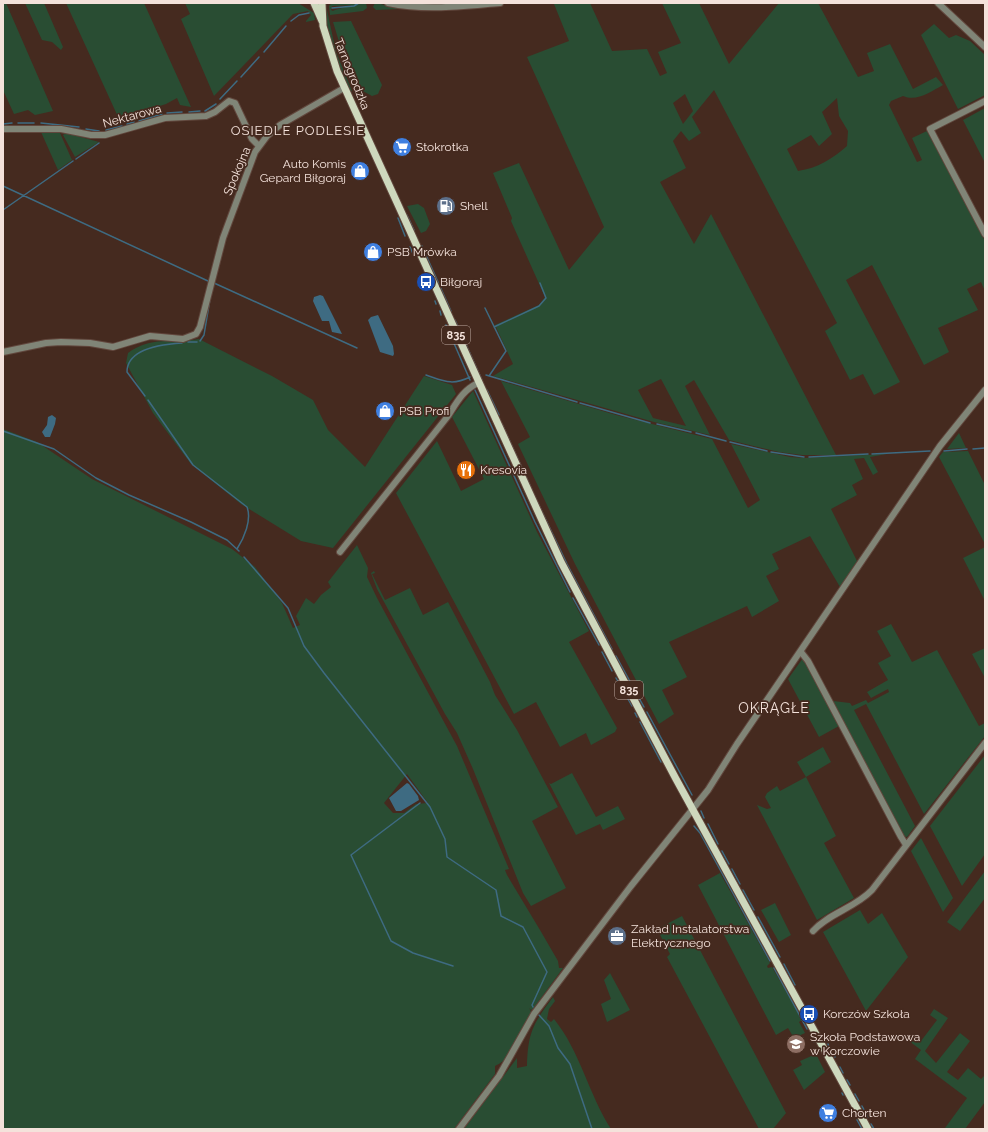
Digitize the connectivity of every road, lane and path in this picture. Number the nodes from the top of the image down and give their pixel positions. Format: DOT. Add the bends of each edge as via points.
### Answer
graph roads {
  1 [pos="314,3"];
  2 [pos="322,3"];
  3 [pos="388,3"];
  4 [pos="500,3"];
  5 [pos="938,3"];
  6 [pos="322,21"];
  7 [pos="985,47"];
  8 [pos="344,88"];
  9 [pos="985,101"];
  10 [pos="3,129"];
  11 [pos="259,146"];
  12 [pos="982,224"];
  13 [pos="985,234"];
  14 [pos="3,352"];
  15 [pos="478,383"];
  16 [pos="985,390"];
  17 [pos="340,552"];
  18 [pos="801,652"];
  19 [pos="985,743"];
  20 [pos="693,809"];
  21 [pos="906,844"];
  22 [pos="813,931"];
  23 [pos="459,1129"];
  24 [pos="868,1129"];
  1 -- 6 [label="main road, Tarnogrodzka / 835"];
  2 -- 6 [label="main road, Tarnogrodzka / 835"];
  3 -- 4 [label="street" via="422,8"];
  5 -- 7 [label="street"];
  6 -- 8 [label="main road, Tarnogrodzka / 835" via="334,64"];
  8 -- 11 [label="street, Spokojna" via="283,122"];
  8 -- 15 [label="main road, Tarnogrodzka / 835"];
  9 -- 12 [label="street" via="930,129"];
  10 -- 11 [label="street, Nektarowa" via="61,129 105,135 165,118 206,116 229,101 235,103 252,139"];
  11 -- 14 [label="street, Spokojna" via="249,165 230,217 196,334 178,339 150,336 113,347 71,342 46,343"];
  12 -- 13 [label="street"];
  15 -- 17 [label="street" via="469,387 460,396 448,416"];
  15 -- 20 [label="main road, 835" via="561,562"];
  16 -- 18 [label="street" via="940,446"];
  18 -- 20 [label="street" via="737,744 712,786"];
  18 -- 21 [label="street"];
  19 -- 21 [label="street"];
  20 -- 23 [label="street" via="534,1014 499,1076"];
  20 -- 24 [label="main road, 835"];
  21 -- 22 [label="street" via="865,897 823,922"];
}
